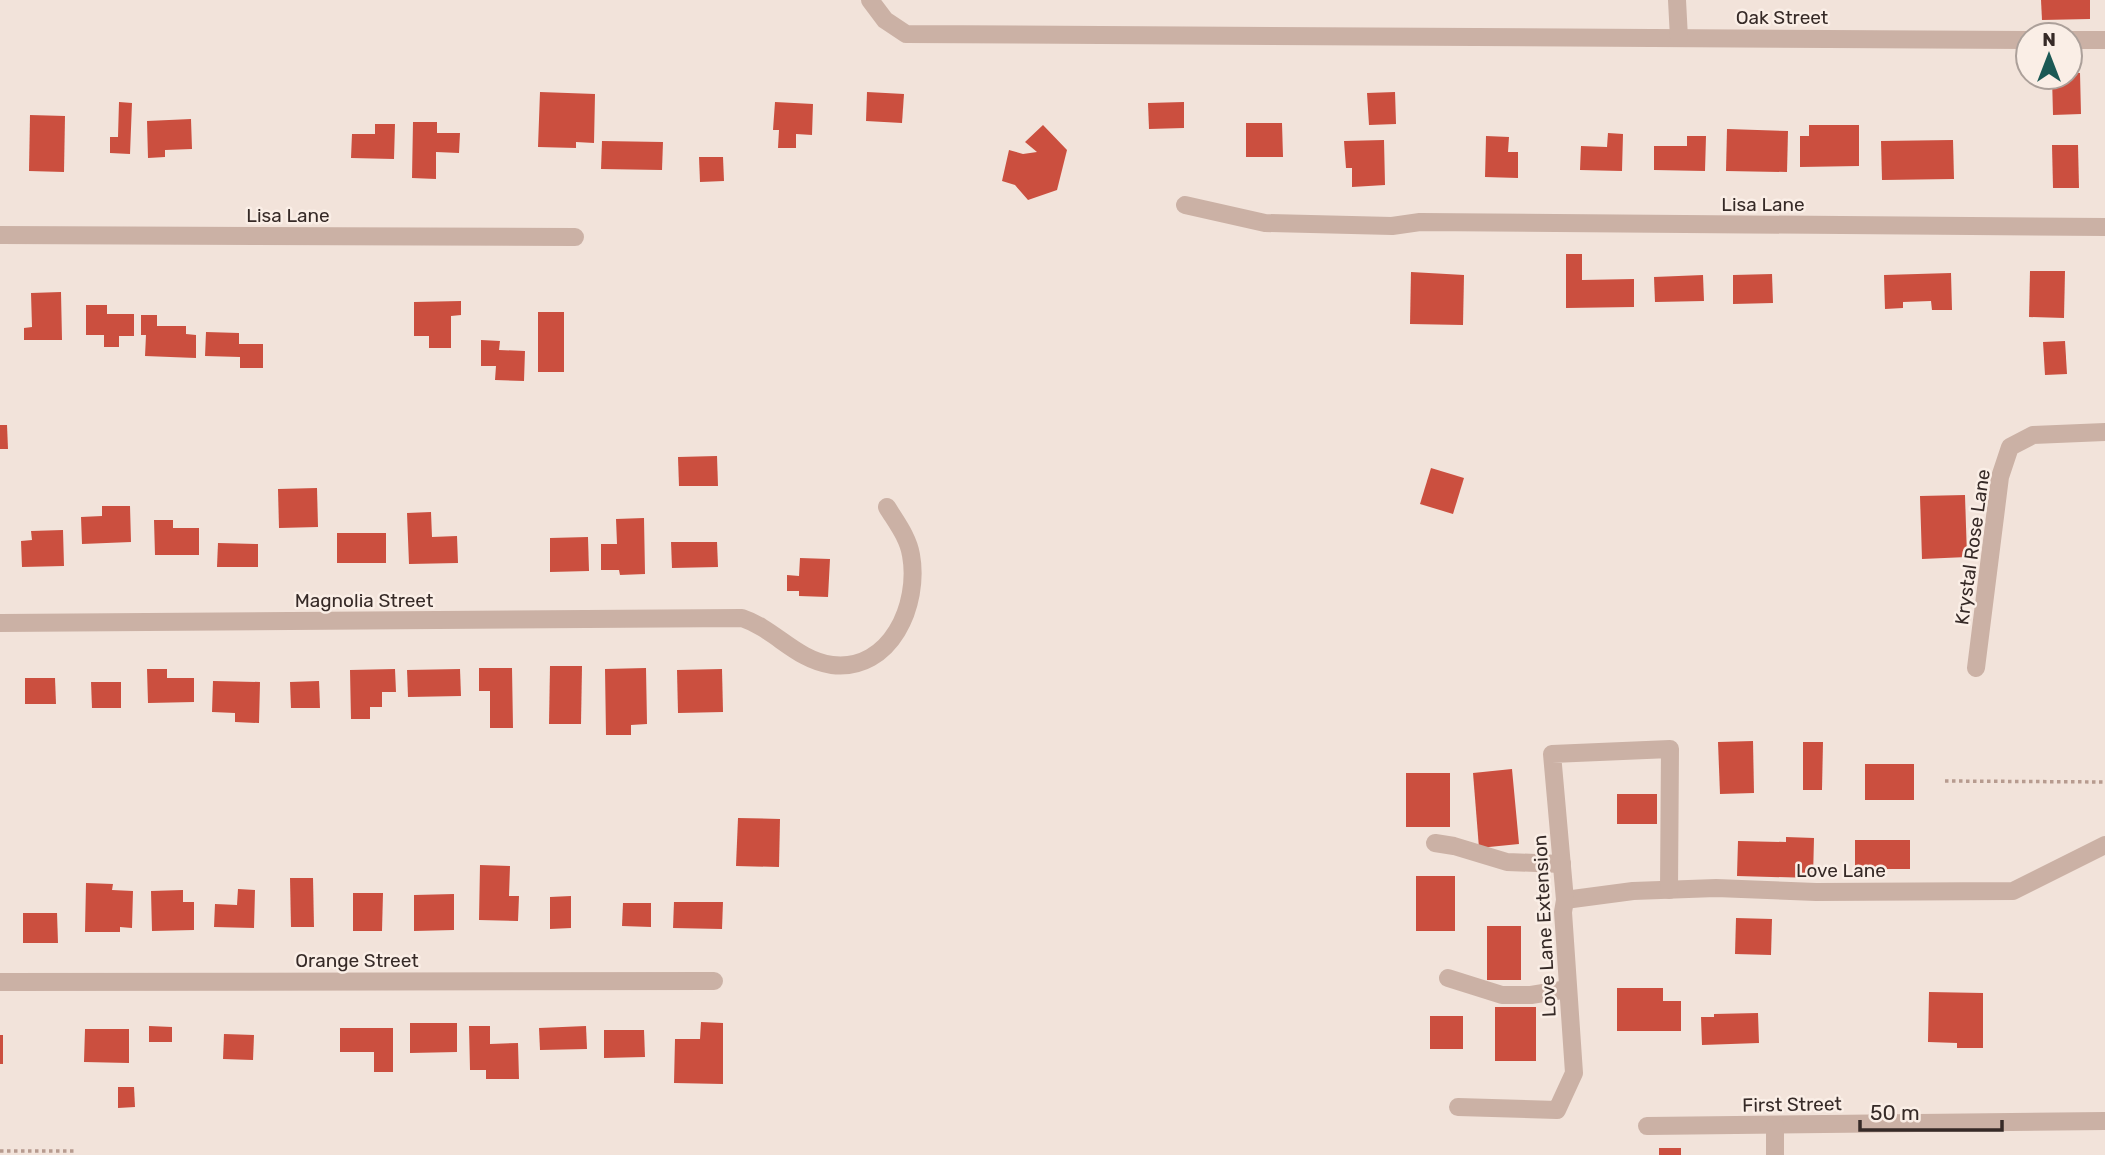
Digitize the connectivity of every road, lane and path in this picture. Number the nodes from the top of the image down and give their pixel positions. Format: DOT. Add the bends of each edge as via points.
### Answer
graph roads {
  1 [pos="870,0"];
  2 [pos="1677,0"];
  3 [pos="1679,38"];
  4 [pos="2014,40"];
  5 [pos="2084,40"];
  6 [pos="2105,40"];
  7 [pos="1185,205"];
  8 [pos="2105,227"];
  9 [pos="0,235"];
  10 [pos="575,237"];
  11 [pos="2105,432"];
  12 [pos="887,507"];
  13 [pos="0,623"];
  14 [pos="1976,668"];
  15 [pos="1945,781"];
  16 [pos="2105,782"];
  17 [pos="1435,843"];
  18 [pos="2105,845"];
  19 [pos="1562,864"];
  20 [pos="1668,890"];
  21 [pos="1565,900"];
  22 [pos="1448,978"];
  23 [pos="714,981"];
  24 [pos="0,982"];
  25 [pos="1568,989"];
  26 [pos="1458,1107"];
  27 [pos="2105,1121"];
  28 [pos="1647,1126"];
  29 [pos="1775,1126"];
  30 [pos="75,1150"];
  31 [pos="0,1151"];
  32 [pos="1775,1155"];
  1 -- 3 [label="street, Oak Street" via="886,20 906,34"];
  2 -- 3 [label="street"];
  3 -- 4 [label="street, Oak Street"];
  5 -- 6 [label="street"];
  7 -- 8 [label="street, Lisa Lane" via="1265,223"];
  9 -- 10 [label="street, Lisa Lane"];
  11 -- 14 [label="street, Krystal Rose Lane" via="2034,435 2010,447 2000,477"];
  12 -- 13 [label="street, Magnolia Street" via="908,542 913,584 894,637 884,649 855,663 819,662 742,618"];
  15 -- 16 [label="path"];
  17 -- 19 [label="street" via="1507,862"];
  18 -- 20 [label="street, Love Lane" via="2013,891"];
  19 -- 20 [label="street, Love Lane Extension" via="1552,754 1670,749"];
  19 -- 21 [label="street, Love Lane Extension"];
  20 -- 21 [label="street, Love Lane"];
  21 -- 25 [label="street, Love Lane Extension"];
  22 -- 25 [label="street" via="1502,995"];
  23 -- 24 [label="street, Orange Street"];
  25 -- 26 [label="street, Love Lane Extension" via="1574,1073 1557,1110"];
  27 -- 29 [label="street, First Street"];
  28 -- 29 [label="street, First Street"];
  29 -- 32 [label="street"];
  30 -- 31 [label="path"];
}
